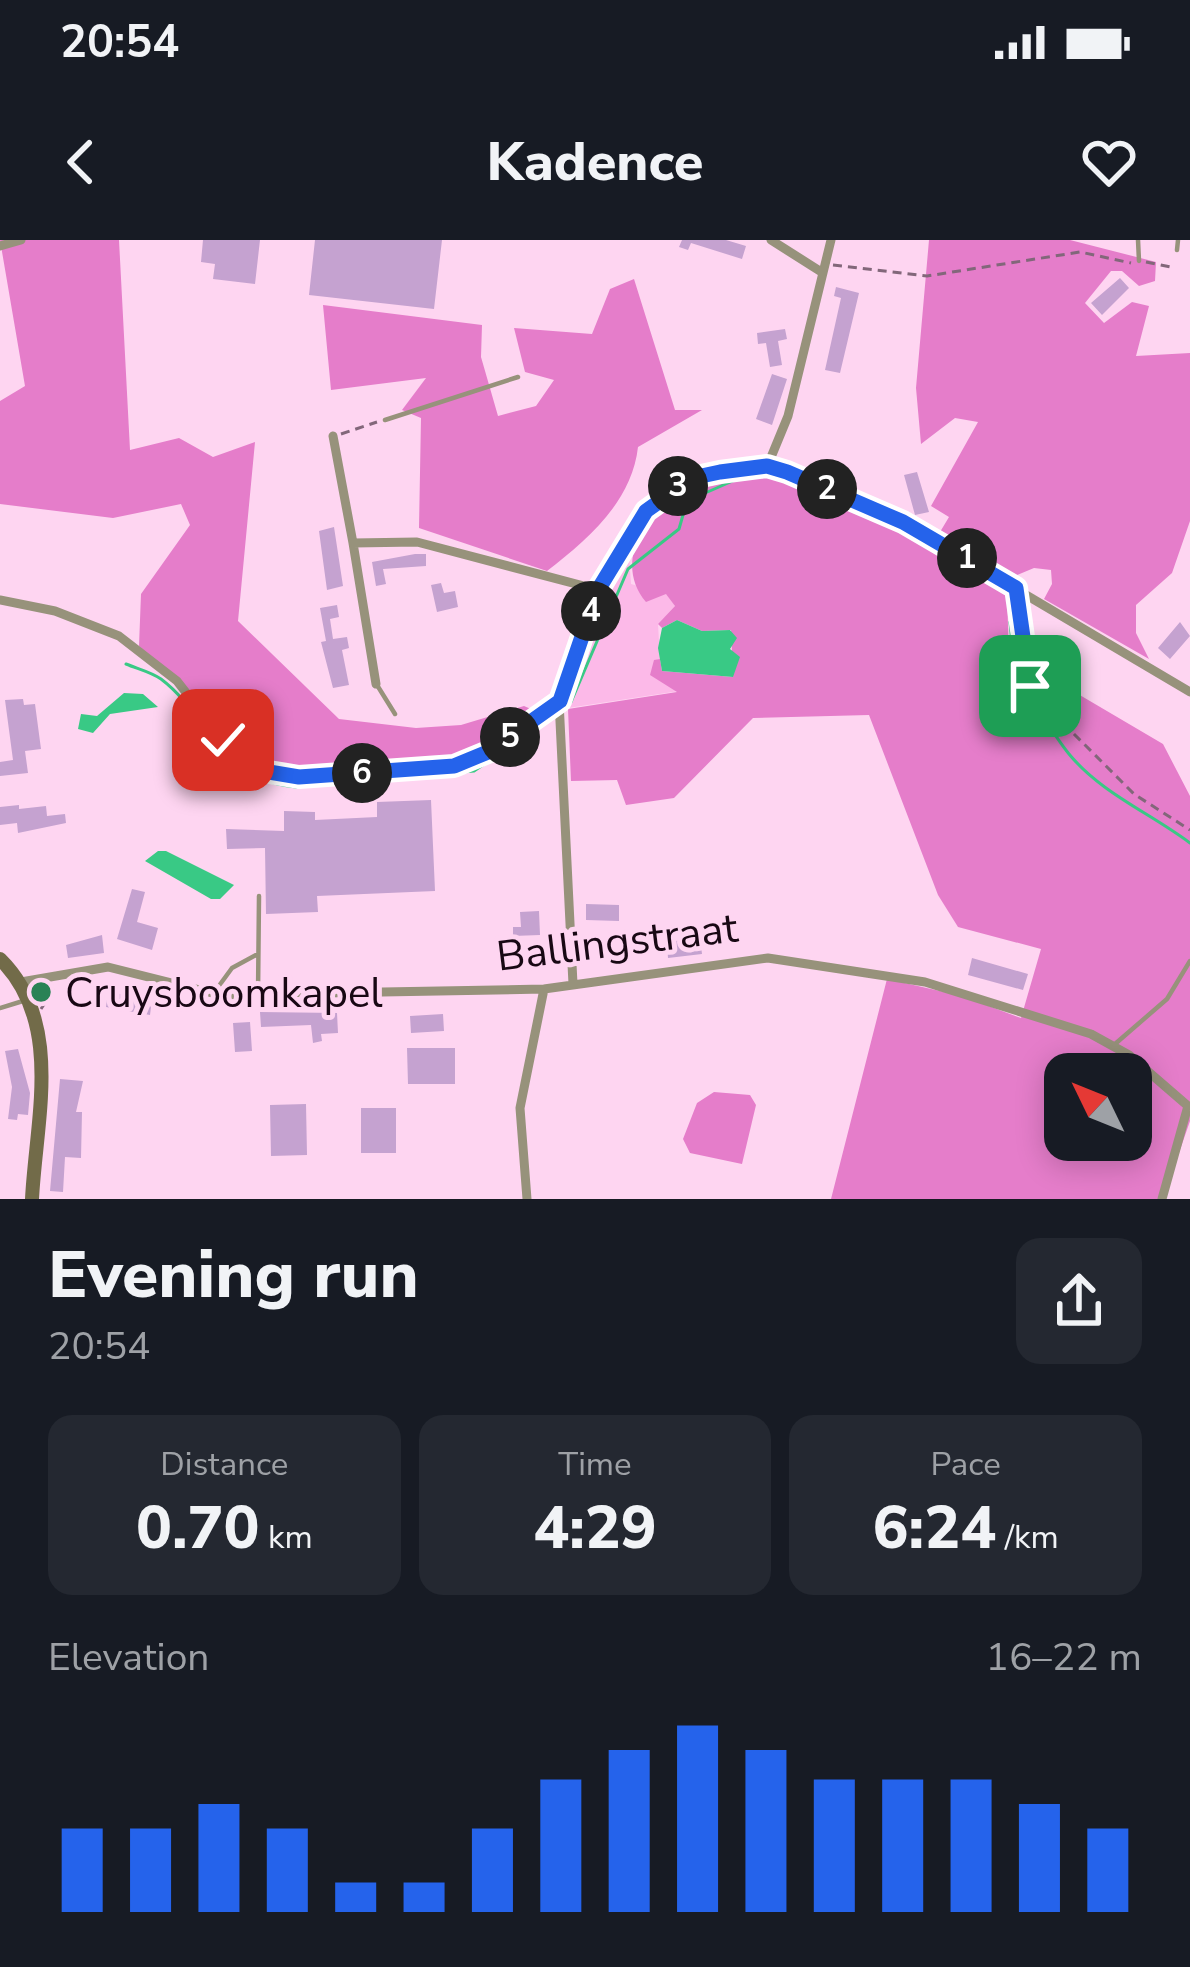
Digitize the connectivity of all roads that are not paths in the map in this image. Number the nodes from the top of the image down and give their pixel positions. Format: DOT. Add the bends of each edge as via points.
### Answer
graph roads {
  1 [pos="21,240"];
  2 [pos="771,240"];
  3 [pos="831,240"];
  4 [pos="1138,240"];
  5 [pos="1178,240"];
  6 [pos="0,246"];
  7 [pos="1177,250"];
  8 [pos="1139,260"];
  9 [pos="824,269"];
  10 [pos="518,377"];
  11 [pos="385,420"];
  12 [pos="333,436"];
  13 [pos="767,466"];
  14 [pos="353,543"];
  15 [pos="598,590"];
  16 [pos="0,600"];
  17 [pos="376,685"];
  18 [pos="1190,692"];
  19 [pos="560,701"];
  20 [pos="395,715"];
  21 [pos="259,896"];
  22 [pos="258,955"];
  23 [pos="0,959"];
  24 [pos="1190,961"];
  25 [pos="21,982"];
  26 [pos="574,984"];
  27 [pos="544,989"];
  28 [pos="213,994"];
  29 [pos="258,994"];
  30 [pos="33,1006"];
  31 [pos="0,1008"];
  32 [pos="1114,1044"];
  33 [pos="1189,1105"];
  34 [pos="32,1199"];
  35 [pos="527,1199"];
  36 [pos="1162,1199"];
  1 -- 6 [label="street"];
  2 -- 9 [label="street"];
  3 -- 9 [label="street"];
  4 -- 8 [label="lane"];
  5 -- 7 [label="lane"];
  9 -- 13 [label="street" via="788,416"];
  10 -- 11 [label="lane"];
  12 -- 14 [label="street"];
  13 -- 15 [label="street" via="692,478 666,492"];
  13 -- 18 [label="street" via="903,522"];
  14 -- 15 [label="street" via="417,542"];
  14 -- 17 [label="street"];
  15 -- 19 [label="street"];
  16 -- 19 [label="street" via="119,636 177,681 223,740 284,776 472,761"];
  17 -- 20 [label="lane"];
  19 -- 26 [label="street"];
  21 -- 22 [label="lane"];
  22 -- 28 [label="lane" via="232,968"];
  22 -- 29 [label="lane"];
  23 -- 25 [label="street"];
  24 -- 32 [label="lane" via="1167,999"];
  25 -- 28 [label="street, Ballingstraat" via="108,968"];
  25 -- 30 [label="street"];
  26 -- 27 [label="street, Ballingstraat"];
  26 -- 32 [label="street, Ballingstraat" via="768,958 925,982"];
  27 -- 29 [label="street, Ballingstraat"];
  27 -- 35 [label="street" via="520,1108"];
  28 -- 29 [label="street, Ballingstraat"];
  30 -- 31 [label="lane"];
  30 -- 34 [label="street" via="40,1059"];
  32 -- 33 [label="street, Ballingstraat"];
  33 -- 36 [label="street"];
}
